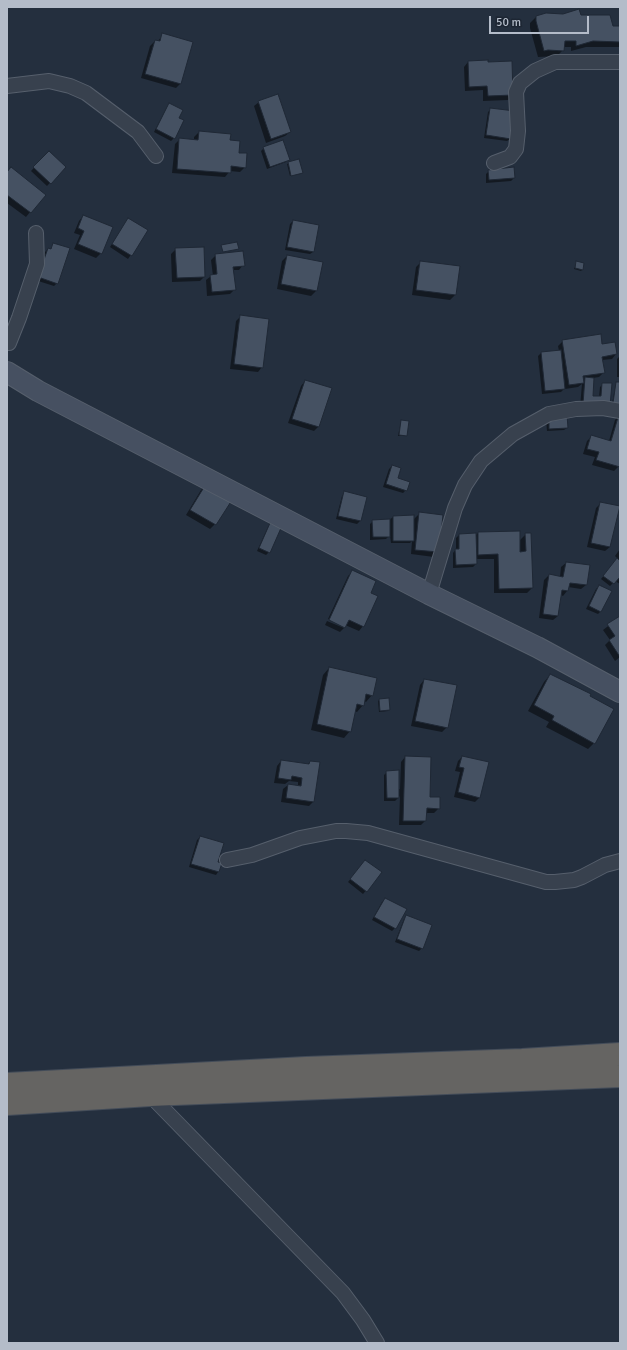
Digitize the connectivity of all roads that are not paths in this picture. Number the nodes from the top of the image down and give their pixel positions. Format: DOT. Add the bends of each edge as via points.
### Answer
graph roads {
  1 [pos="620,62"];
  2 [pos="7,86"];
  3 [pos="156,156"];
  4 [pos="494,163"];
  5 [pos="36,233"];
  6 [pos="7,344"];
  7 [pos="7,372"];
  8 [pos="620,410"];
  9 [pos="429,594"];
  10 [pos="620,692"];
  11 [pos="227,860"];
  12 [pos="620,860"];
  13 [pos="620,1054"];
  14 [pos="620,1076"];
  15 [pos="7,1084"];
  16 [pos="150,1095"];
  17 [pos="7,1104"];
  18 [pos="377,1343"];
  1 -- 4 [label="street" via="555,62 535,71 520,83 516,92 516,149 510,157"];
  2 -- 3 [label="street" via="49,81 86,93 138,132"];
  5 -- 6 [label="street" via="38,264"];
  7 -- 9 [label="main road" via="38,391"];
  8 -- 9 [label="street" via="576,409 549,414 513,434 481,461 465,485 455,508"];
  9 -- 10 [label="main road" via="537,647"];
  11 -- 12 [label="street" via="252,855 300,838 346,831 368,833 537,880 555,882 574,880 605,864"];
  13 -- 15 [label="highway"];
  14 -- 16 [label="highway"];
  16 -- 17 [label="highway"];
  16 -- 18 [label="street" via="331,1279 353,1306"];
}
